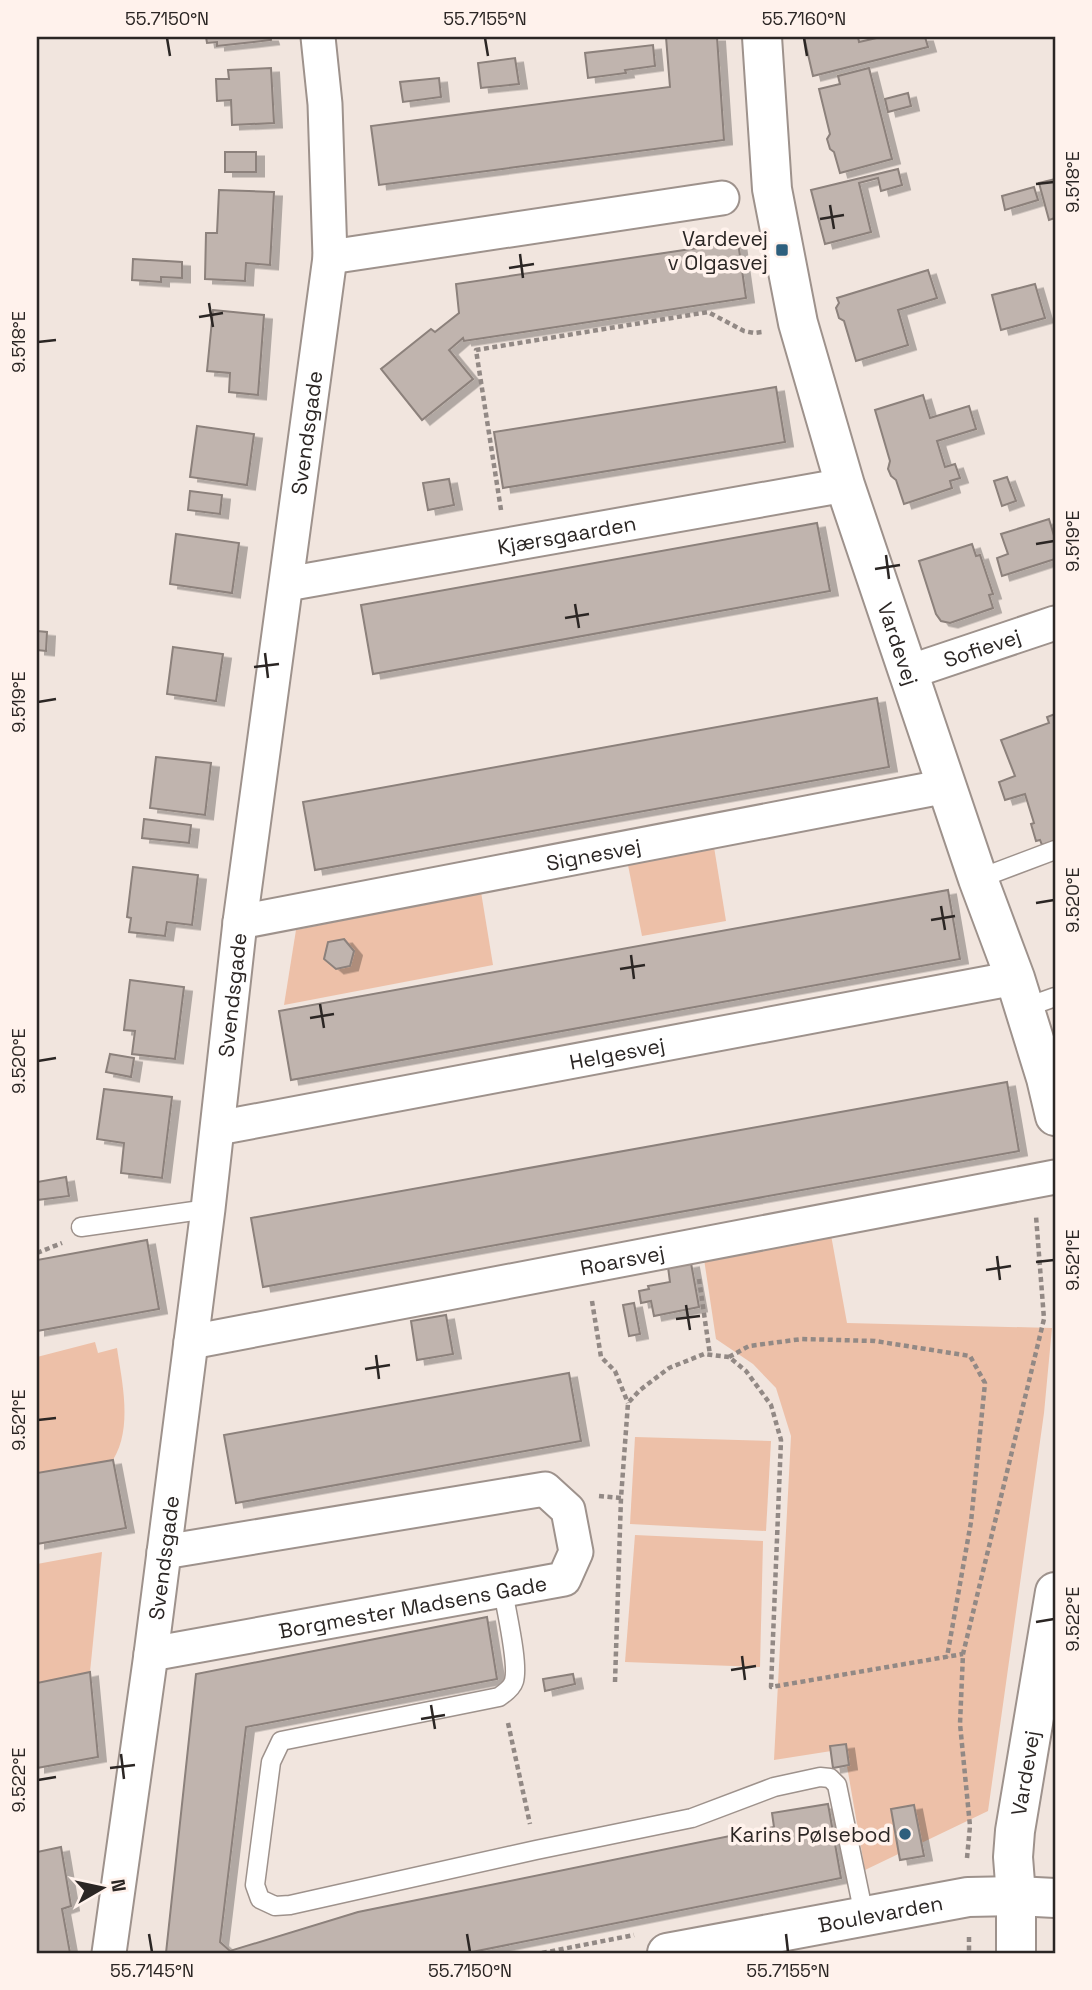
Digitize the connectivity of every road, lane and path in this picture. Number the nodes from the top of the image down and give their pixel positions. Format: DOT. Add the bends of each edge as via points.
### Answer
graph roads {
  1 [pos="317,37"];
  2 [pos="762,37"];
  3 [pos="722,198"];
  4 [pos="330,257"];
  5 [pos="799,323"];
  6 [pos="845,485"];
  7 [pos="507,546"];
  8 [pos="287,584"];
  9 [pos="1055,622"];
  10 [pos="909,672"];
  11 [pos="947,786"];
  12 [pos="1055,850"];
  13 [pos="978,878"];
  14 [pos="240,922"];
  15 [pos="1037,1010"];
  16 [pos="1055,1116"];
  17 [pos="218,1128"];
  18 [pos="1055,1177"];
  19 [pos="1035,1208"];
  20 [pos="208,1209"];
  21 [pos="81,1227"];
  22 [pos="694,1246"];
  23 [pos="596,1324"];
  24 [pos="191,1342"];
  25 [pos="710,1354"];
  26 [pos="729,1357"];
  27 [pos="628,1403"];
  28 [pos="621,1498"];
  29 [pos="568,1510"];
  30 [pos="164,1552"];
  31 [pos="503,1590"];
  32 [pos="1055,1592"];
  33 [pos="151,1654"];
  34 [pos="963,1654"];
  35 [pos="947,1657"];
  36 [pos="615,1682"];
  37 [pos="502,1695"];
  38 [pos="970,1826"];
  39 [pos="536,1850"];
  40 [pos="1016,1896"];
  41 [pos="1055,1898"];
  42 [pos="864,1915"];
  43 [pos="109,1953"];
  44 [pos="667,1953"];
  45 [pos="1016,1953"];
  1 -- 4 [label="street, Svendsgade" via="325,104"];
  2 -- 5 [label="street, Vardevej" via="772,189"];
  3 -- 4 [label="street"];
  4 -- 8 [label="street, Svendsgade"];
  5 -- 6 [label="street, Vardevej"];
  5 -- 7 [label="path" via="754,334 708,312 476,350"];
  6 -- 7 [label="street, Kjærsgaarden"];
  6 -- 10 [label="street, Vardevej"];
  7 -- 8 [label="street, Kjærsgaarden"];
  8 -- 14 [label="street, Svendsgade"];
  9 -- 10 [label="street, Sofievej"];
  10 -- 11 [label="street, Vardevej"];
  11 -- 13 [label="street, Vardevej"];
  11 -- 14 [label="street, Signesvej"];
  12 -- 13 [label="lane"];
  13 -- 15 [label="street, Vardevej"];
  14 -- 17 [label="street, Svendsgade"];
  15 -- 16 [label="street, Vardevej"];
  15 -- 17 [label="street, Helgesvej"];
  17 -- 20 [label="street, Svendsgade"];
  18 -- 22 [label="street, Roarsvej"];
  19 -- 34 [label="path" via="1044,1319"];
  20 -- 21 [label="lane"];
  20 -- 24 [label="street, Svendsgade"];
  22 -- 24 [label="street, Roarsvej"];
  22 -- 25 [label="path"];
  23 -- 27 [label="path" via="601,1357 615,1371"];
  24 -- 30 [label="street, Svendsgade"];
  25 -- 26 [label="path"];
  25 -- 27 [label="path" via="669,1368"];
  26 -- 35 [label="path" via="746,1371 771,1405 781,1440 771,1687"];
  26 -- 35 [label="path" via="749,1346 802,1339 875,1341 970,1356 985,1383 971,1522"];
  27 -- 28 [label="path"];
  28 -- 29 [label="path" via="588,1495"];
  28 -- 36 [label="path"];
  29 -- 30 [label="street" via="545,1489"];
  29 -- 31 [label="street, Borgmester Madsens Gade" via="576,1552 564,1579"];
  30 -- 33 [label="street, Svendsgade"];
  31 -- 33 [label="street, Borgmester Madsens Gade"];
  31 -- 37 [label="lane" via="515,1670 514,1683"];
  32 -- 40 [label="street, Vardevej" via="1015,1831"];
  33 -- 43 [label="street, Svendsgade"];
  34 -- 35 [label="path"];
  34 -- 38 [label="path" via="960,1724"];
  37 -- 39 [label="path"];
  37 -- 39 [label="lane" via="281,1741 271,1762 255,1885 260,1899 275,1906 290,1905"];
  39 -- 42 [label="lane" via="692,1818 774,1787 830,1778 837,1786"];
  40 -- 41 [label="street, Boulevarden"];
  40 -- 42 [label="street, Boulevarden" via="968,1898"];
  40 -- 45 [label="street, Vardevej"];
  42 -- 44 [label="street, Boulevarden"];
}
